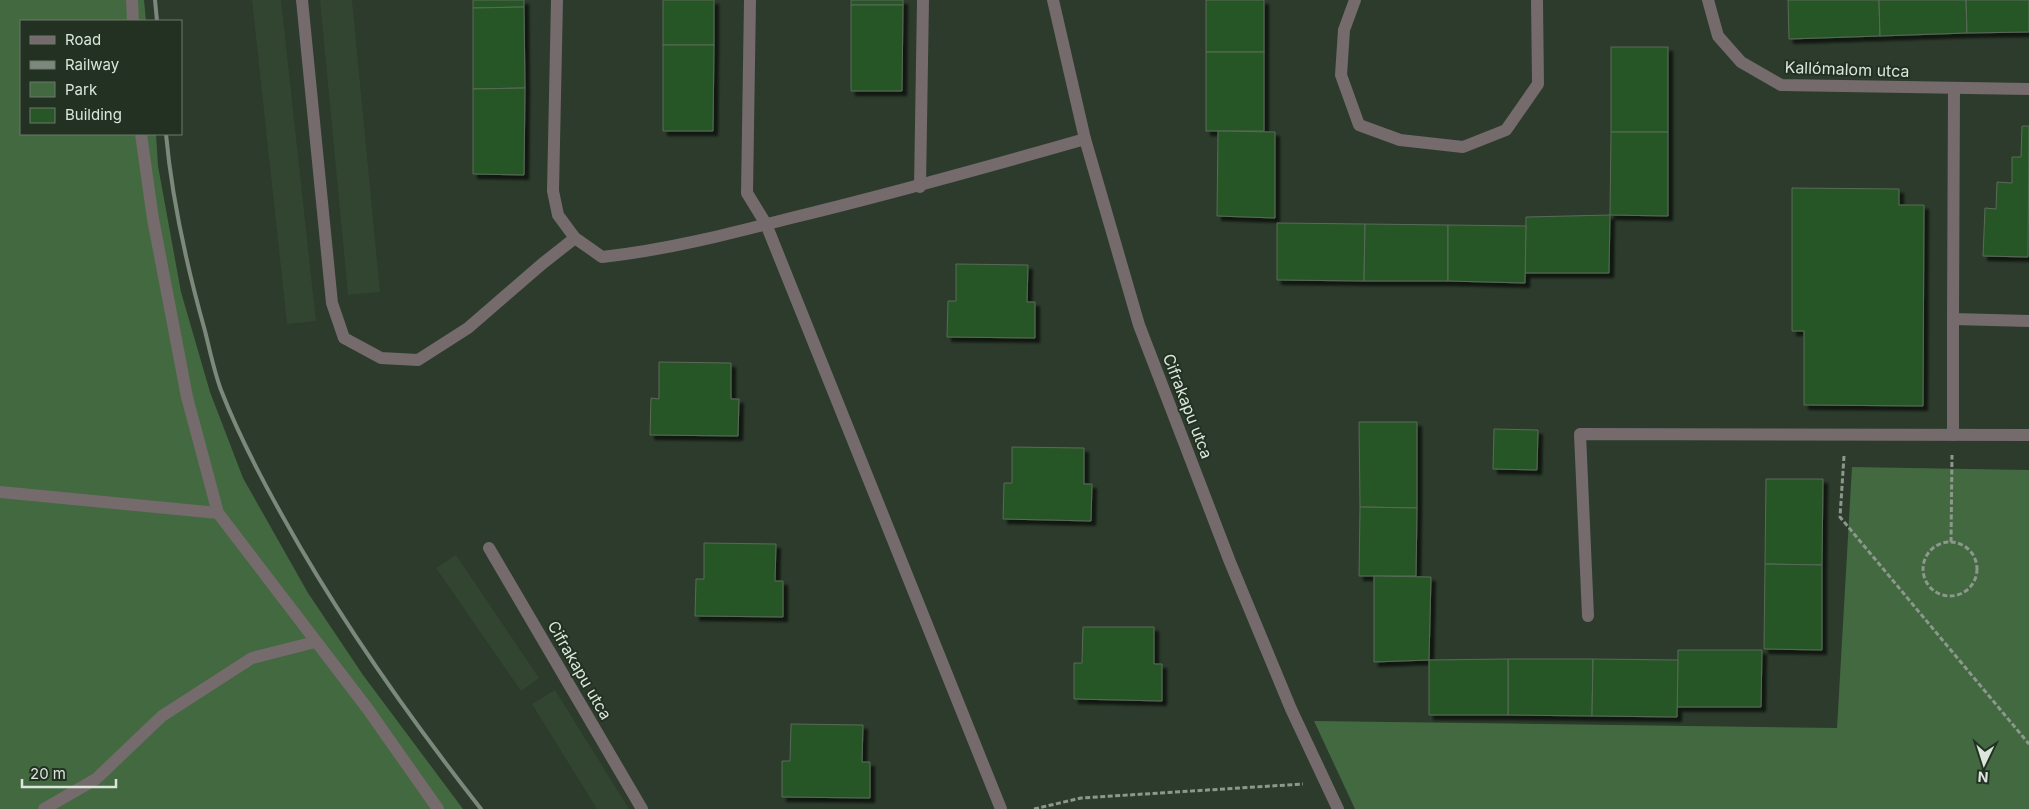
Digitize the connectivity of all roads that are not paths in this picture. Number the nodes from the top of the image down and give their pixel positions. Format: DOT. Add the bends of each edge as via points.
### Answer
graph roads {
  1 [pos="132,0"];
  2 [pos="302,0"];
  3 [pos="557,0"];
  4 [pos="750,0"];
  5 [pos="923,0"];
  6 [pos="1053,0"];
  7 [pos="1355,0"];
  8 [pos="1537,0"];
  9 [pos="1708,0"];
  10 [pos="133,20"];
  11 [pos="1954,89"];
  12 [pos="2029,89"];
  13 [pos="142,135"];
  14 [pos="1085,139"];
  15 [pos="920,187"];
  16 [pos="766,224"];
  17 [pos="575,238"];
  18 [pos="1953,319"];
  19 [pos="2029,321"];
  20 [pos="1953,435"];
  21 [pos="2029,435"];
  22 [pos="0,492"];
  23 [pos="218,514"];
  24 [pos="489,548"];
  25 [pos="1588,616"];
  26 [pos="315,642"];
  27 [pos="44,809"];
  28 [pos="438,809"];
  29 [pos="642,809"];
  30 [pos="1001,809"];
  31 [pos="1338,809"];
  1 -- 10 [label="street"];
  2 -- 17 [label="street" via="332,303 344,338 381,358 418,360 468,328"];
  3 -- 17 [label="street" via="553,191 558,216"];
  4 -- 16 [label="street" via="747,193"];
  5 -- 15 [label="street"];
  6 -- 14 [label="street, Cifrakapu utca"];
  7 -- 8 [label="street" via="1344,30 1341,75 1359,125 1400,140 1463,147 1506,130 1538,84"];
  9 -- 11 [label="street, Kallómalom utca" via="1718,36 1741,62 1781,85"];
  11 -- 12 [label="street, Kallómalom utca"];
  11 -- 18 [label="street"];
  13 -- 23 [label="street" via="153,219 187,397"];
  14 -- 15 [label="street"];
  14 -- 31 [label="street, Cifrakapu utca" via="1140,325 1230,562"];
  15 -- 16 [label="street"];
  16 -- 17 [label="street" via="640,253 602,257"];
  16 -- 30 [label="street"];
  18 -- 19 [label="street"];
  18 -- 20 [label="street"];
  20 -- 21 [label="street"];
  20 -- 25 [label="street" via="1580,434"];
  22 -- 23 [label="street"];
  23 -- 26 [label="street"];
  24 -- 29 [label="street, Cifrakapu utca"];
  26 -- 27 [label="street" via="252,658 162,716 96,779"];
  26 -- 28 [label="street" via="367,708"];
}
